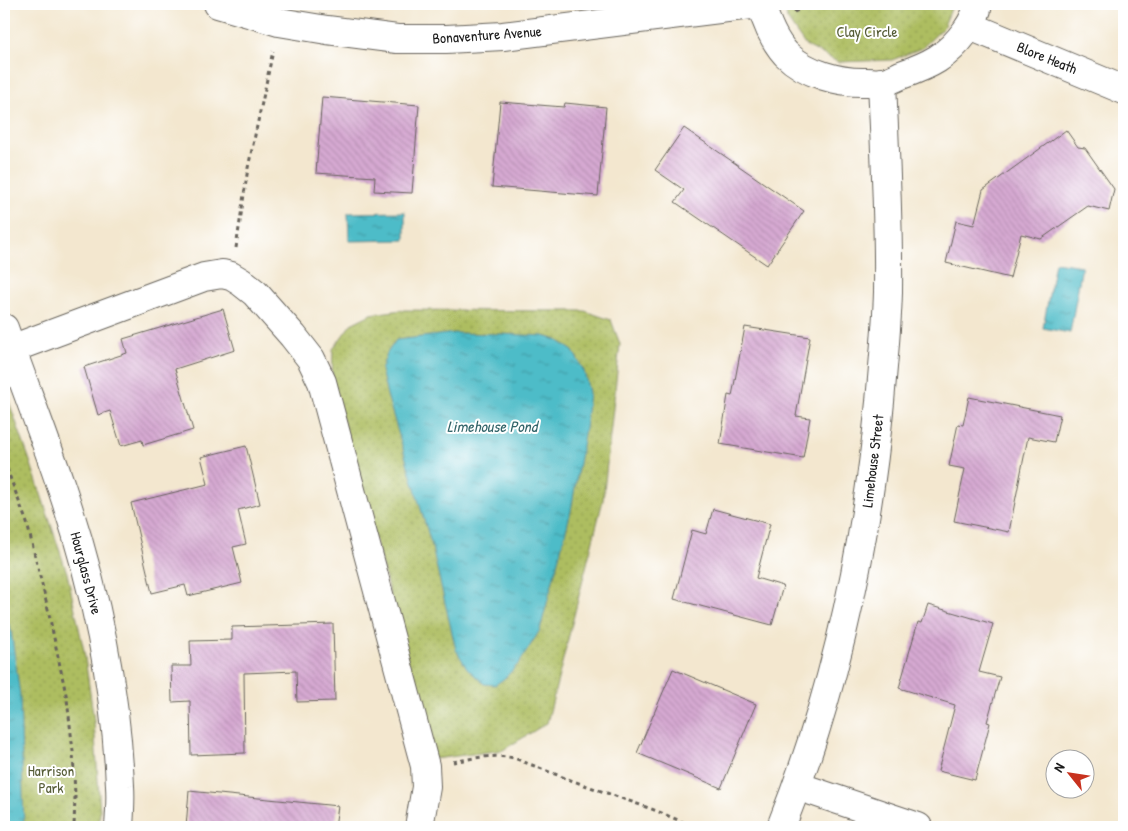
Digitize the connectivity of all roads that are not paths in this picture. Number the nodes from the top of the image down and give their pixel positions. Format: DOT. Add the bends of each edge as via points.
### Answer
graph roads {
  1 [pos="218,4"];
  2 [pos="760,4"];
  3 [pos="974,15"];
  4 [pos="882,82"];
  5 [pos="1124,90"];
  6 [pos="7,338"];
  7 [pos="797,786"];
  8 [pos="119,827"];
  9 [pos="419,827"];
  10 [pos="781,827"];
  11 [pos="918,827"];
  1 -- 2 [label="street, Bonaventure Avenue" via="279,22 397,39 503,36"];
  2 -- 4 [label="street" via="779,45 803,66 823,77 857,83"];
  3 -- 4 [label="street" via="946,54"];
  3 -- 5 [label="street, Blore Heath"];
  4 -- 7 [label="street, Limehouse Street" via="888,292 877,437 866,518 844,625"];
  6 -- 8 [label="street, Hourglass Drive" via="62,489 94,600 116,727"];
  6 -- 9 [label="street" via="222,274 231,276 255,293 293,336 311,359 322,382 425,766 426,787"];
  7 -- 10 [label="street, Limehouse Street"];
  7 -- 11 [label="street"];
}
